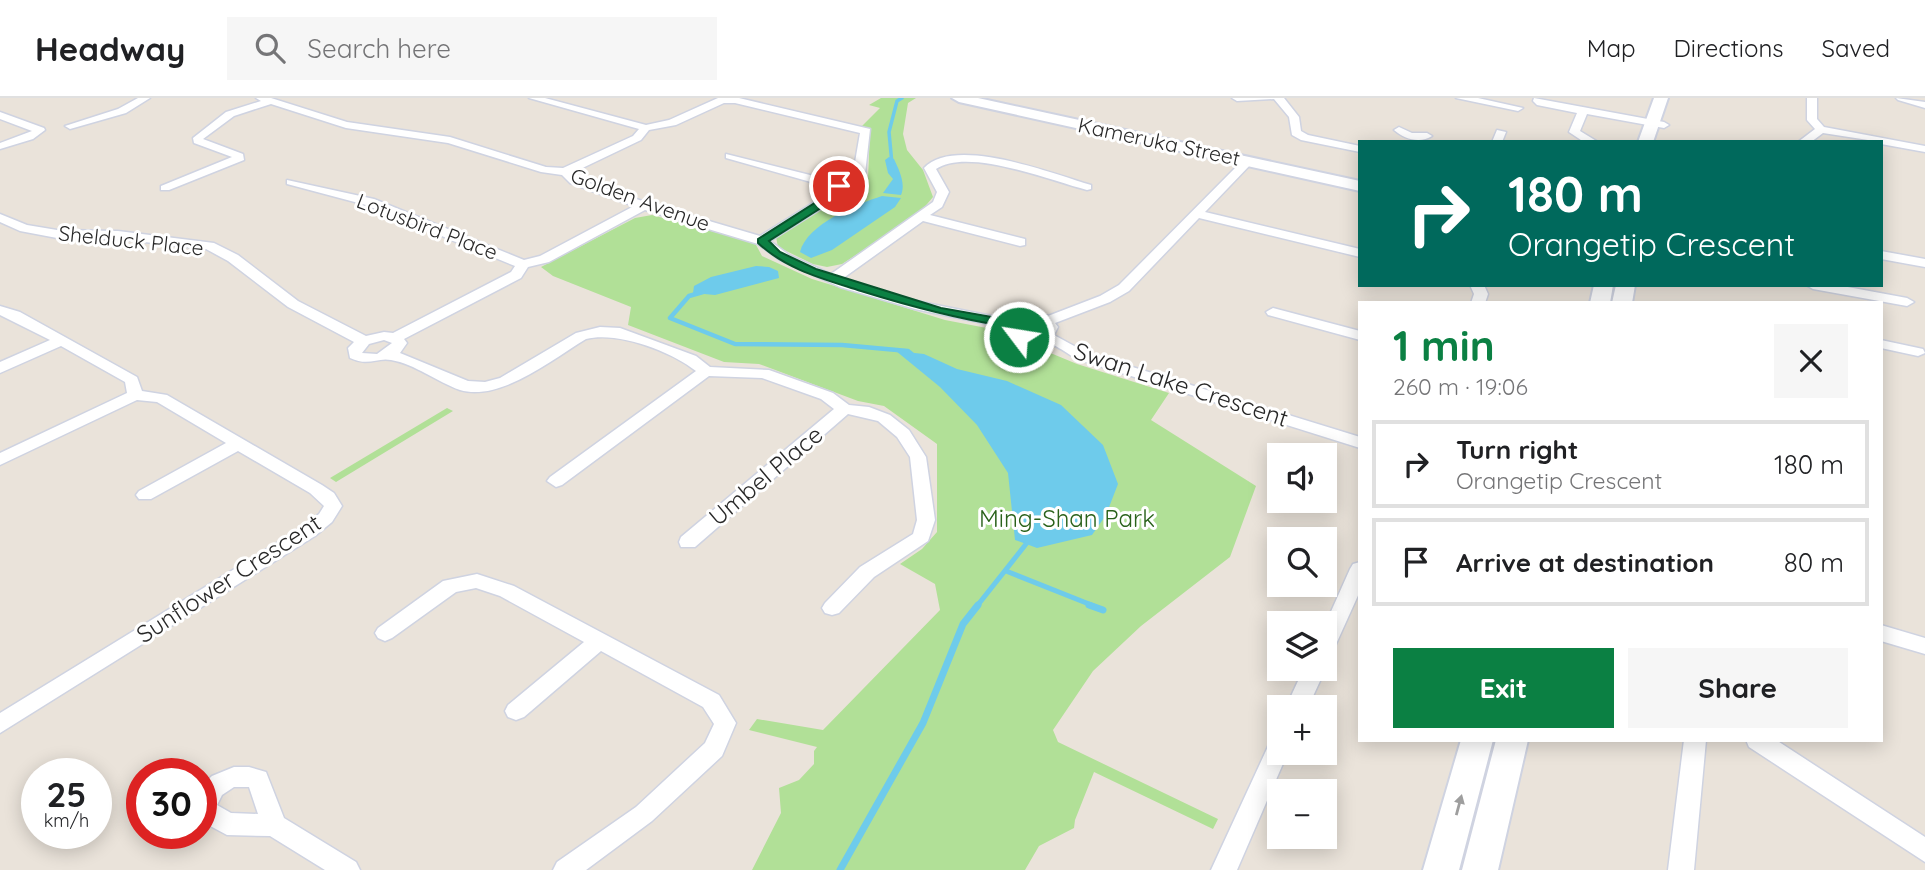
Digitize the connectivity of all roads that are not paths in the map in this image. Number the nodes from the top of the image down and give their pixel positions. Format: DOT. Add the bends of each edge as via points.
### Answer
graph roads {
  1 [pos="145,98"];
  2 [pos="534,98"];
  3 [pos="959,98"];
  4 [pos="975,98"];
  5 [pos="1237,98"];
  6 [pos="1270,98"];
  7 [pos="1279,98"];
  8 [pos="1461,98"];
  9 [pos="1539,98"];
  10 [pos="1661,98"];
  11 [pos="1670,98"];
  12 [pos="1812,98"];
  13 [pos="1900,98"];
  14 [pos="266,99"];
  15 [pos="720,99"];
  16 [pos="1925,104"];
  17 [pos="1518,108"];
  18 [pos="1583,111"];
  19 [pos="0,115"];
  20 [pos="1657,124"];
  21 [pos="70,126"];
  22 [pos="646,128"];
  23 [pos="1821,130"];
  24 [pos="1405,136"];
  25 [pos="1427,136"];
  26 [pos="1589,140"];
  27 [pos="1646,140"];
  28 [pos="1660,140"];
  29 [pos="1806,140"];
  30 [pos="1876,140"];
  31 [pos="1883,141"];
  32 [pos="0,146"];
  33 [pos="1358,149"];
  34 [pos="1925,149"];
  35 [pos="730,156"];
  36 [pos="1248,161"];
  37 [pos="565,172"];
  38 [pos="291,182"];
  39 [pos="1358,184"];
  40 [pos="1358,184"];
  41 [pos="839,186"];
  42 [pos="1087,187"];
  43 [pos="165,188"];
  44 [pos="643,206"];
  45 [pos="1197,214"];
  46 [pos="923,216"];
  47 [pos="0,219"];
  48 [pos="762,241"];
  49 [pos="1020,243"];
  50 [pos="1358,253"];
  51 [pos="1883,255"];
  52 [pos="1925,263"];
  53 [pos="523,264"];
  54 [pos="833,279"];
  55 [pos="1825,287"];
  56 [pos="1849,287"];
  57 [pos="1907,302"];
  58 [pos="1925,305"];
  59 [pos="0,310"];
  60 [pos="1273,312"];
  61 [pos="1010,324"];
  62 [pos="1046,328"];
  63 [pos="1358,335"];
  64 [pos="396,338"];
  65 [pos="61,341"];
  66 [pos="364,341"];
  67 [pos="1883,344"];
  68 [pos="1918,352"];
  69 [pos="390,354"];
  70 [pos="0,368"];
  71 [pos="706,370"];
  72 [pos="135,394"];
  73 [pos="844,409"];
  74 [pos="1358,442"];
  75 [pos="238,444"];
  76 [pos="0,460"];
  77 [pos="556,481"];
  78 [pos="145,495"];
  79 [pos="688,542"];
  80 [pos="1358,573"];
  81 [pos="832,608"];
  82 [pos="1337,620"];
  83 [pos="384,633"];
  84 [pos="1883,634"];
  85 [pos="598,641"];
  86 [pos="1925,646"];
  87 [pos="516,711"];
  88 [pos="0,724"];
  89 [pos="1476,742"];
  90 [pos="1512,742"];
  91 [pos="1695,742"];
  92 [pos="1760,742"];
  93 [pos="1271,765"];
  94 [pos="274,825"];
  95 [pos="1925,851"];
  96 [pos="347,870"];
  97 [pos="566,870"];
  98 [pos="1224,870"];
  99 [pos="1441,870"];
  100 [pos="1480,870"];
  101 [pos="1681,870"];
  1 -- 21 [label="street" via="122,111"];
  2 -- 22 [label="street"];
  3 -- 36 [label="street, Kameruka Street"];
  4 -- 40 [label="street, Kameruka Street"];
  5 -- 6 [label="street"];
  7 -- 33 [label="street" via="1294,117 1296,133"];
  8 -- 17 [label="street"];
  9 -- 18 [label="street" via="1541,103"];
  10 -- 20 [label="street"];
  11 -- 20 [label="street"];
  12 -- 23 [label="street" via="1812,120"];
  13 -- 16 [label="street"];
  14 -- 37 [label="street, Golden Avenue" via="346,125 438,138"];
  14 -- 43 [label="street" via="224,117 198,138 240,158"];
  15 -- 22 [label="street" via="672,123"];
  15 -- 41 [label="street" via="866,131 859,174"];
  18 -- 20 [label="street"];
  18 -- 26 [label="street" via="1574,132"];
  19 -- 32 [label="street" via="40,130"];
  20 -- 27 [label="street"];
  20 -- 28 [label="street"];
  22 -- 37 [label="street" via="637,138"];
  23 -- 29 [label="street"];
  23 -- 30 [label="street"];
  24 -- 25 [label="street"];
  31 -- 34 [label="street"];
  35 -- 41 [label="street"];
  36 -- 39 [label="street, Kameruka Street"];
  36 -- 45 [label="street"];
  37 -- 44 [label="street, Golden Avenue" via="573,181"];
  38 -- 53 [label="street, Lotusbird Place" via="370,202"];
  41 -- 48 [label="street" via="831,197"];
  42 -- 46 [label="street" via="976,159 951,158 930,168 943,192 938,204"];
  44 -- 48 [label="street, Golden Avenue"];
  44 -- 53 [label="street" via="544,259"];
  45 -- 50 [label="street"];
  45 -- 62 [label="street" via="1124,288"];
  46 -- 49 [label="street"];
  46 -- 54 [label="street"];
  47 -- 66 [label="street, Shelduck Place" via="57,234 118,235 209,246 233,258 293,304"];
  48 -- 54 [label="street, Golden Avenue" via="776,254"];
  51 -- 52 [label="street"];
  53 -- 64 [label="street" via="516,275"];
  54 -- 61 [label="street, Golden Avenue" via="939,311"];
  55 -- 57 [label="street"];
  56 -- 57 [label="street"];
  57 -- 58 [label="street"];
  59 -- 65 [label="street"];
  60 -- 63 [label="street"];
  61 -- 62 [label="street" via="1029,316"];
  61 -- 62 [label="street" via="1010,331 1019,337 1032,338"];
  62 -- 74 [label="street, Swan Lake Crescent" via="1082,356"];
  64 -- 66 [label="street"];
  64 -- 69 [label="street" via="400,343"];
  65 -- 70 [label="street"];
  65 -- 72 [label="street" via="132,380"];
  66 -- 69 [label="street" via="354,352 358,357"];
  67 -- 68 [label="street"];
  69 -- 71 [label="street" via="486,394 581,336 600,331 620,332 691,359"];
  71 -- 73 [label="street" via="764,373 827,396"];
  71 -- 77 [label="street"];
  72 -- 75 [label="street, Sunflower Crescent" via="161,398"];
  72 -- 76 [label="street"];
  73 -- 79 [label="street, Umbel Place"];
  73 -- 81 [label="street" via="884,418 903,434 918,457 926,520 921,537 867,572"];
  75 -- 78 [label="street"];
  75 -- 88 [label="street, Sunflower Crescent" via="328,497 333,506 326,519"];
  80 -- 82 [label="street"];
  83 -- 85 [label="street" via="450,586 477,581 507,591"];
  84 -- 86 [label="street"];
  85 -- 87 [label="street"];
  85 -- 97 [label="street" via="711,701 725,723 714,749 644,814"];
  99 -- 89 [label="street, one-way"];
  90 -- 100 [label="street"];
  91 -- 101 [label="street"];
  92 -- 95 [label="street"];
  93 -- 98 [label="street"];
  94 -- 96 [label="street"];
}
